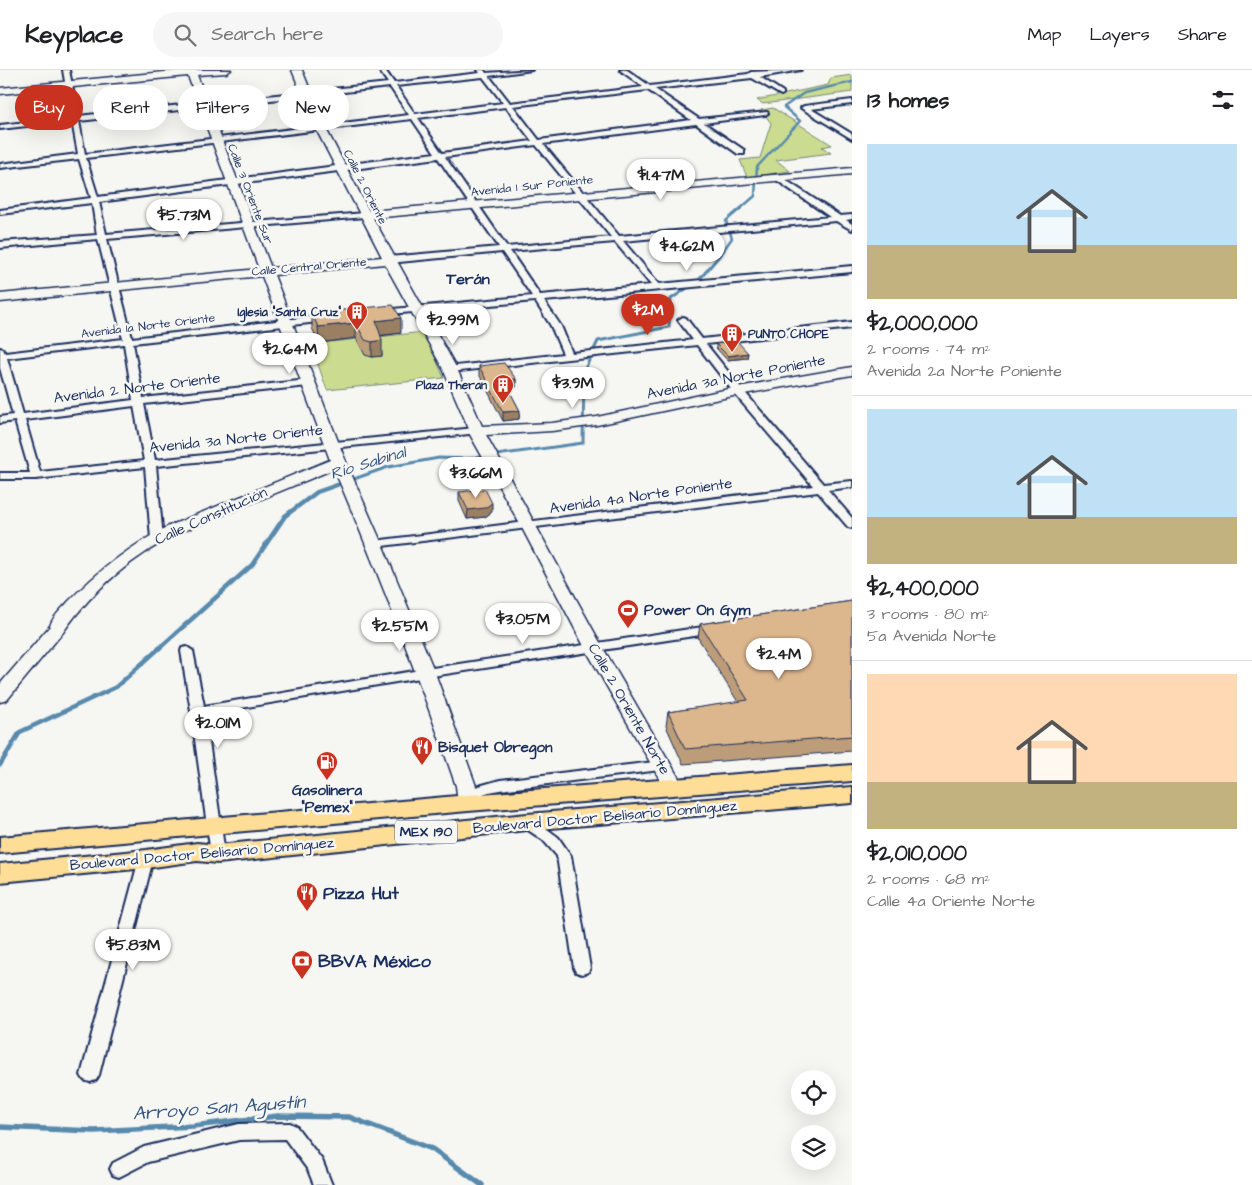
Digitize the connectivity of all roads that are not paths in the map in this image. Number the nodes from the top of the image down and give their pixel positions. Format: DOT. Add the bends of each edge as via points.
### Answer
graph roads {
  1 [pos="66,70"];
  2 [pos="226,70"];
  3 [pos="297,70"];
  4 [pos="382,70"];
  5 [pos="529,70"];
  6 [pos="623,70"];
  7 [pos="744,70"];
  8 [pos="798,70"];
  9 [pos="190,72"];
  10 [pos="483,72"];
  11 [pos="753,75"];
  12 [pos="69,85"];
  13 [pos="196,85"];
  14 [pos="304,85"];
  15 [pos="392,85"];
  16 [pos="649,89"];
  17 [pos="15,90"];
  18 [pos="349,90"];
  19 [pos="0,91"];
  20 [pos="780,93"];
  21 [pos="852,102"];
  22 [pos="509,106"];
  23 [pos="178,108"];
  24 [pos="765,113"];
  25 [pos="413,117"];
  26 [pos="83,118"];
  27 [pos="699,122"];
  28 [pos="349,124"];
  29 [pos="15,125"];
  30 [pos="0,127"];
  31 [pos="77,130"];
  32 [pos="213,130"];
  33 [pos="296,130"];
  34 [pos="322,130"];
  35 [pos="852,137"];
  36 [pos="216,140"];
  37 [pos="537,142"];
  38 [pos="742,152"];
  39 [pos="82,156"];
  40 [pos="439,156"];
  41 [pos="0,166"];
  42 [pos="341,168"];
  43 [pos="852,171"];
  44 [pos="772,178"];
  45 [pos="233,181"];
  46 [pos="581,194"];
  47 [pos="95,200"];
  48 [pos="473,206"];
  49 [pos="0,212"];
  50 [pos="365,214"];
  51 [pos="852,217"];
  52 [pos="839,218"];
  53 [pos="247,224"];
  54 [pos="852,228"];
  55 [pos="102,237"];
  56 [pos="618,238"];
  57 [pos="0,245"];
  58 [pos="504,249"];
  59 [pos="389,260"];
  60 [pos="852,269"];
  61 [pos="267,271"];
  62 [pos="114,287"];
  63 [pos="657,287"];
  64 [pos="537,297"];
  65 [pos="0,298"];
  66 [pos="418,309"];
  67 [pos="371,314"];
  68 [pos="334,318"];
  69 [pos="683,320"];
  70 [pos="287,322"];
  71 [pos="852,326"];
  72 [pos="128,341"];
  73 [pos="700,343"];
  74 [pos="1,354"];
  75 [pos="572,355"];
  76 [pos="450,369"];
  77 [pos="852,371"];
  78 [pos="308,383"];
  79 [pos="738,391"];
  80 [pos="139,402"];
  81 [pos="20,417"];
  82 [pos="0,420"];
  83 [pos="475,431"];
  84 [pos="332,444"];
  85 [pos="150,464"];
  86 [pos="337,466"];
  87 [pos="0,476"];
  88 [pos="36,476"];
  89 [pos="852,484"];
  90 [pos="819,488"];
  91 [pos="852,525"];
  92 [pos="528,526"];
  93 [pos="157,538"];
  94 [pos="374,544"];
  95 [pos="728,628"];
  96 [pos="594,648"];
  97 [pos="187,650"];
  98 [pos="426,673"];
  99 [pos="0,696"];
  100 [pos="198,711"];
  101 [pos="663,766"];
  102 [pos="852,774"];
  103 [pos="674,787"];
  104 [pos="852,795"];
  105 [pos="468,803"];
  106 [pos="527,822"];
  107 [pos="213,826"];
  108 [pos="422,832"];
  109 [pos="0,845"];
  110 [pos="218,854"];
  111 [pos="146,859"];
  112 [pos="0,873"];
  113 [pos="582,968"];
  114 [pos="90,1075"];
  115 [pos="120,1169"];
  116 [pos="323,1185"];
  1 -- 12 [label="street"];
  2 -- 9 [label="main road"];
  3 -- 14 [label="main road, Calle 2 Oriente"];
  4 -- 15 [label="street"];
  5 -- 10 [label="street"];
  6 -- 16 [label="street"];
  7 -- 11 [label="street"];
  8 -- 11 [label="street"];
  9 -- 12 [label="main road"];
  9 -- 13 [label="main road, Calle 3 Oriente Sur"];
  10 -- 15 [label="street"];
  10 -- 22 [label="street"];
  11 -- 16 [label="street"];
  11 -- 20 [label="street"];
  15 -- 18 [label="street"];
  15 -- 25 [label="street"];
  16 -- 22 [label="street"];
  16 -- 27 [label="street"];
  17 -- 19 [label="main road"];
  21 -- 35 [label="street" via="804,108"];
  22 -- 25 [label="street"];
  22 -- 37 [label="street"];
  23 -- 26 [label="street"];
  24 -- 27 [label="street"];
  25 -- 28 [label="street"];
  25 -- 40 [label="street"];
  27 -- 37 [label="street"];
  27 -- 38 [label="street"];
  29 -- 30 [label="street"];
  31 -- 39 [label="street"];
  32 -- 36 [label="main road, Calle 3 Oriente Sur"];
  33 -- 36 [label="street"];
  34 -- 42 [label="main road, Calle 2 Oriente"];
  36 -- 39 [label="street"];
  36 -- 45 [label="main road, Calle 3 Oriente Sur"];
  37 -- 40 [label="street"];
  37 -- 46 [label="street"];
  39 -- 41 [label="street"];
  39 -- 47 [label="street"];
  40 -- 42 [label="street"];
  40 -- 48 [label="street"];
  42 -- 45 [label="street"];
  42 -- 50 [label="main road, Calle 2 Oriente"];
  43 -- 44 [label="main road, Avenida 1 Sur Poniente"];
  44 -- 46 [label="main road, Avenida 1 Sur Poniente"];
  44 -- 52 [label="street"];
  45 -- 47 [label="street"];
  45 -- 53 [label="main road, Calle 3 Oriente Sur"];
  46 -- 48 [label="main road, Avenida 1 Sur Poniente"];
  46 -- 56 [label="street"];
  47 -- 49 [label="street"];
  47 -- 55 [label="street"];
  48 -- 50 [label="main road, Avenida 1 Sur Poniente"];
  48 -- 58 [label="street"];
  50 -- 53 [label="street"];
  50 -- 59 [label="main road, Calle 2 Oriente"];
  51 -- 52 [label="street, Calle Central Oriente"];
  52 -- 54 [label="street"];
  52 -- 56 [label="street, Calle Central Oriente"];
  53 -- 55 [label="street"];
  53 -- 61 [label="main road, Calle 3 Oriente Sur"];
  55 -- 57 [label="street"];
  55 -- 62 [label="street"];
  56 -- 58 [label="street, Calle Central Oriente"];
  56 -- 63 [label="street"];
  58 -- 59 [label="street, Calle Central Oriente"];
  58 -- 64 [label="street"];
  59 -- 61 [label="main road, Calle Central Oriente"];
  59 -- 66 [label="main road, Calle 2 Oriente Norte"];
  60 -- 63 [label="street"];
  61 -- 62 [label="main road, Calle Central Oriente"];
  61 -- 70 [label="main road, Calle 3 Oriente Sur"];
  62 -- 65 [label="main road, Calle Central Oriente"];
  62 -- 72 [label="street"];
  63 -- 64 [label="street"];
  64 -- 66 [label="street"];
  64 -- 75 [label="street"];
  66 -- 67 [label="street"];
  66 -- 76 [label="main road, Calle 2 Oriente Norte"];
  68 -- 70 [label="street, Avenida 1a Norte Oriente"];
  69 -- 73 [label="street"];
  70 -- 72 [label="street, Avenida 1a Norte Oriente"];
  70 -- 78 [label="main road, Calle 3 Oriente Sur"];
  71 -- 73 [label="street"];
  72 -- 74 [label="street, Avenida 1a Norte Oriente"];
  72 -- 80 [label="street"];
  73 -- 75 [label="street"];
  73 -- 79 [label="street"];
  74 -- 81 [label="street"];
  75 -- 76 [label="street"];
  76 -- 83 [label="main road, Calle 2 Oriente Norte"];
  77 -- 79 [label="main road, Avenida 3a Norte Poniente"];
  78 -- 80 [label="street, Avenida 2 Norte Oriente"];
  78 -- 84 [label="main road, Calle 3 Oriente Sur"];
  79 -- 83 [label="main road, Avenida 3a Norte Poniente" via="597,421"];
  79 -- 90 [label="street"];
  80 -- 81 [label="street, Avenida 2 Norte Oriente"];
  80 -- 85 [label="street"];
  81 -- 82 [label="street, Avenida 2 Norte Oriente"];
  81 -- 88 [label="street"];
  83 -- 84 [label="street, Avenida 3a Norte Oriente"];
  83 -- 92 [label="main road, Calle 2 Oriente Norte"];
  84 -- 85 [label="street, Avenida 3a Norte Oriente"];
  84 -- 86 [label="main road, Calle 3 Oriente Sur"];
  85 -- 88 [label="street, Avenida 3a Norte Oriente"];
  85 -- 93 [label="street"];
  86 -- 93 [label="main road, Calle Constitución"];
  86 -- 94 [label="main road, Calle 3 Oriente Sur" via="354,496"];
  87 -- 88 [label="street, Avenida 3a Norte Oriente"];
  89 -- 90 [label="street, Avenida 4a Norte Poniente"];
  90 -- 91 [label="street"];
  90 -- 92 [label="street, Avenida 4a Norte Poniente"];
  92 -- 94 [label="street, Avenida 4a Norte Poniente"];
  92 -- 96 [label="main road, Calle 2 Oriente Norte"];
  93 -- 99 [label="main road, Calle Constitución" via="122,561 91,588"];
  94 -- 98 [label="main road, Calle 3 Oriente Sur"];
  95 -- 96 [label="street"];
  96 -- 98 [label="street"];
  96 -- 101 [label="main road, Calle 2 Oriente Norte"];
  97 -- 100 [label="street"];
  98 -- 100 [label="street"];
  98 -- 105 [label="main road, Calle 3 Oriente Sur" via="466,786"];
  100 -- 107 [label="street"];
  101 -- 103 [label="main road, Calle 2 Oriente Norte"];
  101 -- 105 [label="street" via="500,785 478,791"];
  102 -- 103 [label="main road, Boulevard Doctor Belisario Domínguez / MEX 190"];
  103 -- 105 [label="main road, Boulevard Doctor Belisario Domínguez / MEX 190"];
  104 -- 106 [label="main road, Boulevard Doctor Belisario Domínguez / MEX 190"];
  105 -- 106 [label="main road"];
  105 -- 107 [label="main road, Boulevard Doctor Belisario Domínguez / MEX 190"];
  105 -- 108 [label="main road"];
  106 -- 108 [label="main road, Boulevard Doctor Belisario Domínguez / MEX 190"];
  106 -- 113 [label="street" via="552,838 564,856"];
  107 -- 109 [label="main road, Boulevard Doctor Belisario Domínguez / MEX 190"];
  107 -- 110 [label="street"];
  108 -- 110 [label="main road, Boulevard Doctor Belisario Domínguez / MEX 190"];
  110 -- 111 [label="main road, Boulevard Doctor Belisario Domínguez / MEX 190" via="197,852"];
  111 -- 112 [label="main road, Boulevard Doctor Belisario Domínguez / MEX 190"];
  111 -- 114 [label="street"];
  115 -- 116 [label="street" via="144,1155 239,1132 290,1131 316,1166"];
}
